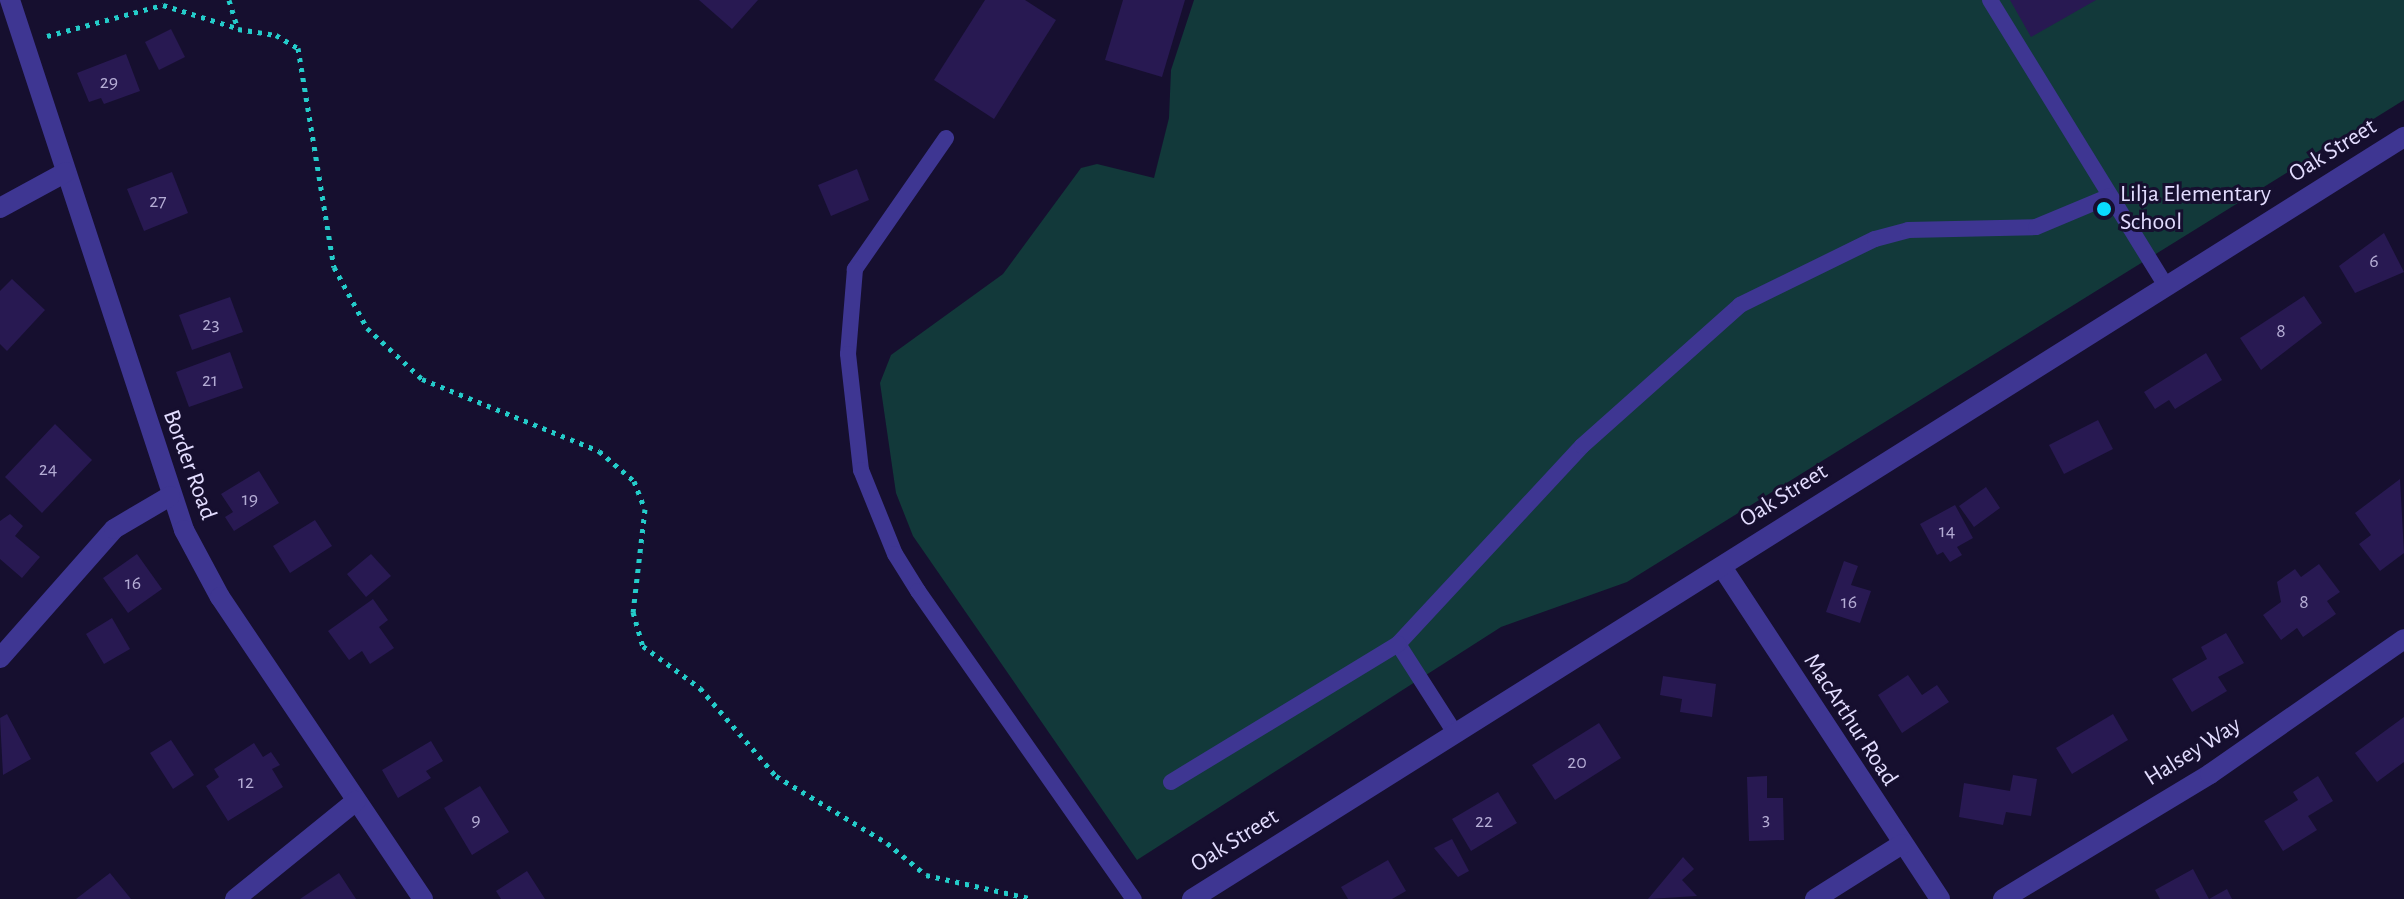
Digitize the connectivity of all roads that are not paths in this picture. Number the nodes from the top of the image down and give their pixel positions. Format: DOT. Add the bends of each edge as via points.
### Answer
graph roads {
  1 [pos="10,0"];
  2 [pos="1990,0"];
  3 [pos="14,33"];
  4 [pos="2404,137"];
  5 [pos="946,138"];
  6 [pos="66,172"];
  7 [pos="2110,196"];
  8 [pos="0,208"];
  9 [pos="2166,286"];
  10 [pos="170,496"];
  11 [pos="1722,567"];
  12 [pos="2404,639"];
  13 [pos="1398,644"];
  14 [pos="0,658"];
  15 [pos="1455,733"];
  16 [pos="1171,782"];
  17 [pos="356,801"];
  18 [pos="1902,844"];
  19 [pos="235,899"];
  20 [pos="423,899"];
  21 [pos="1134,899"];
  22 [pos="1192,899"];
  23 [pos="1815,899"];
  24 [pos="1940,899"];
  25 [pos="2003,899"];
  1 -- 3 [label="street, Border Road"];
  2 -- 7 [label="lane"];
  3 -- 6 [label="street, Border Road"];
  4 -- 9 [label="street, Oak Street"];
  5 -- 21 [label="lane" via="855,269 848,354 861,470 895,554 918,591"];
  6 -- 8 [label="street"];
  6 -- 10 [label="street, Border Road"];
  7 -- 9 [label="lane"];
  7 -- 13 [label="lane" via="2036,227 1908,230 1875,239 1825,258 1740,305 1582,446"];
  9 -- 11 [label="street, Oak Street"];
  10 -- 14 [label="street" via="114,529"];
  10 -- 17 [label="street, Border Road" via="220,597"];
  11 -- 15 [label="street, Oak Street"];
  11 -- 18 [label="street, MacArthur Road"];
  12 -- 25 [label="street, Halsey Way" via="2210,774"];
  13 -- 15 [label="lane"];
  13 -- 16 [label="lane"];
  15 -- 22 [label="street, Oak Street"];
  17 -- 19 [label="street"];
  17 -- 20 [label="street, Border Road"];
  18 -- 23 [label="street"];
  18 -- 24 [label="street, MacArthur Road"];
}
